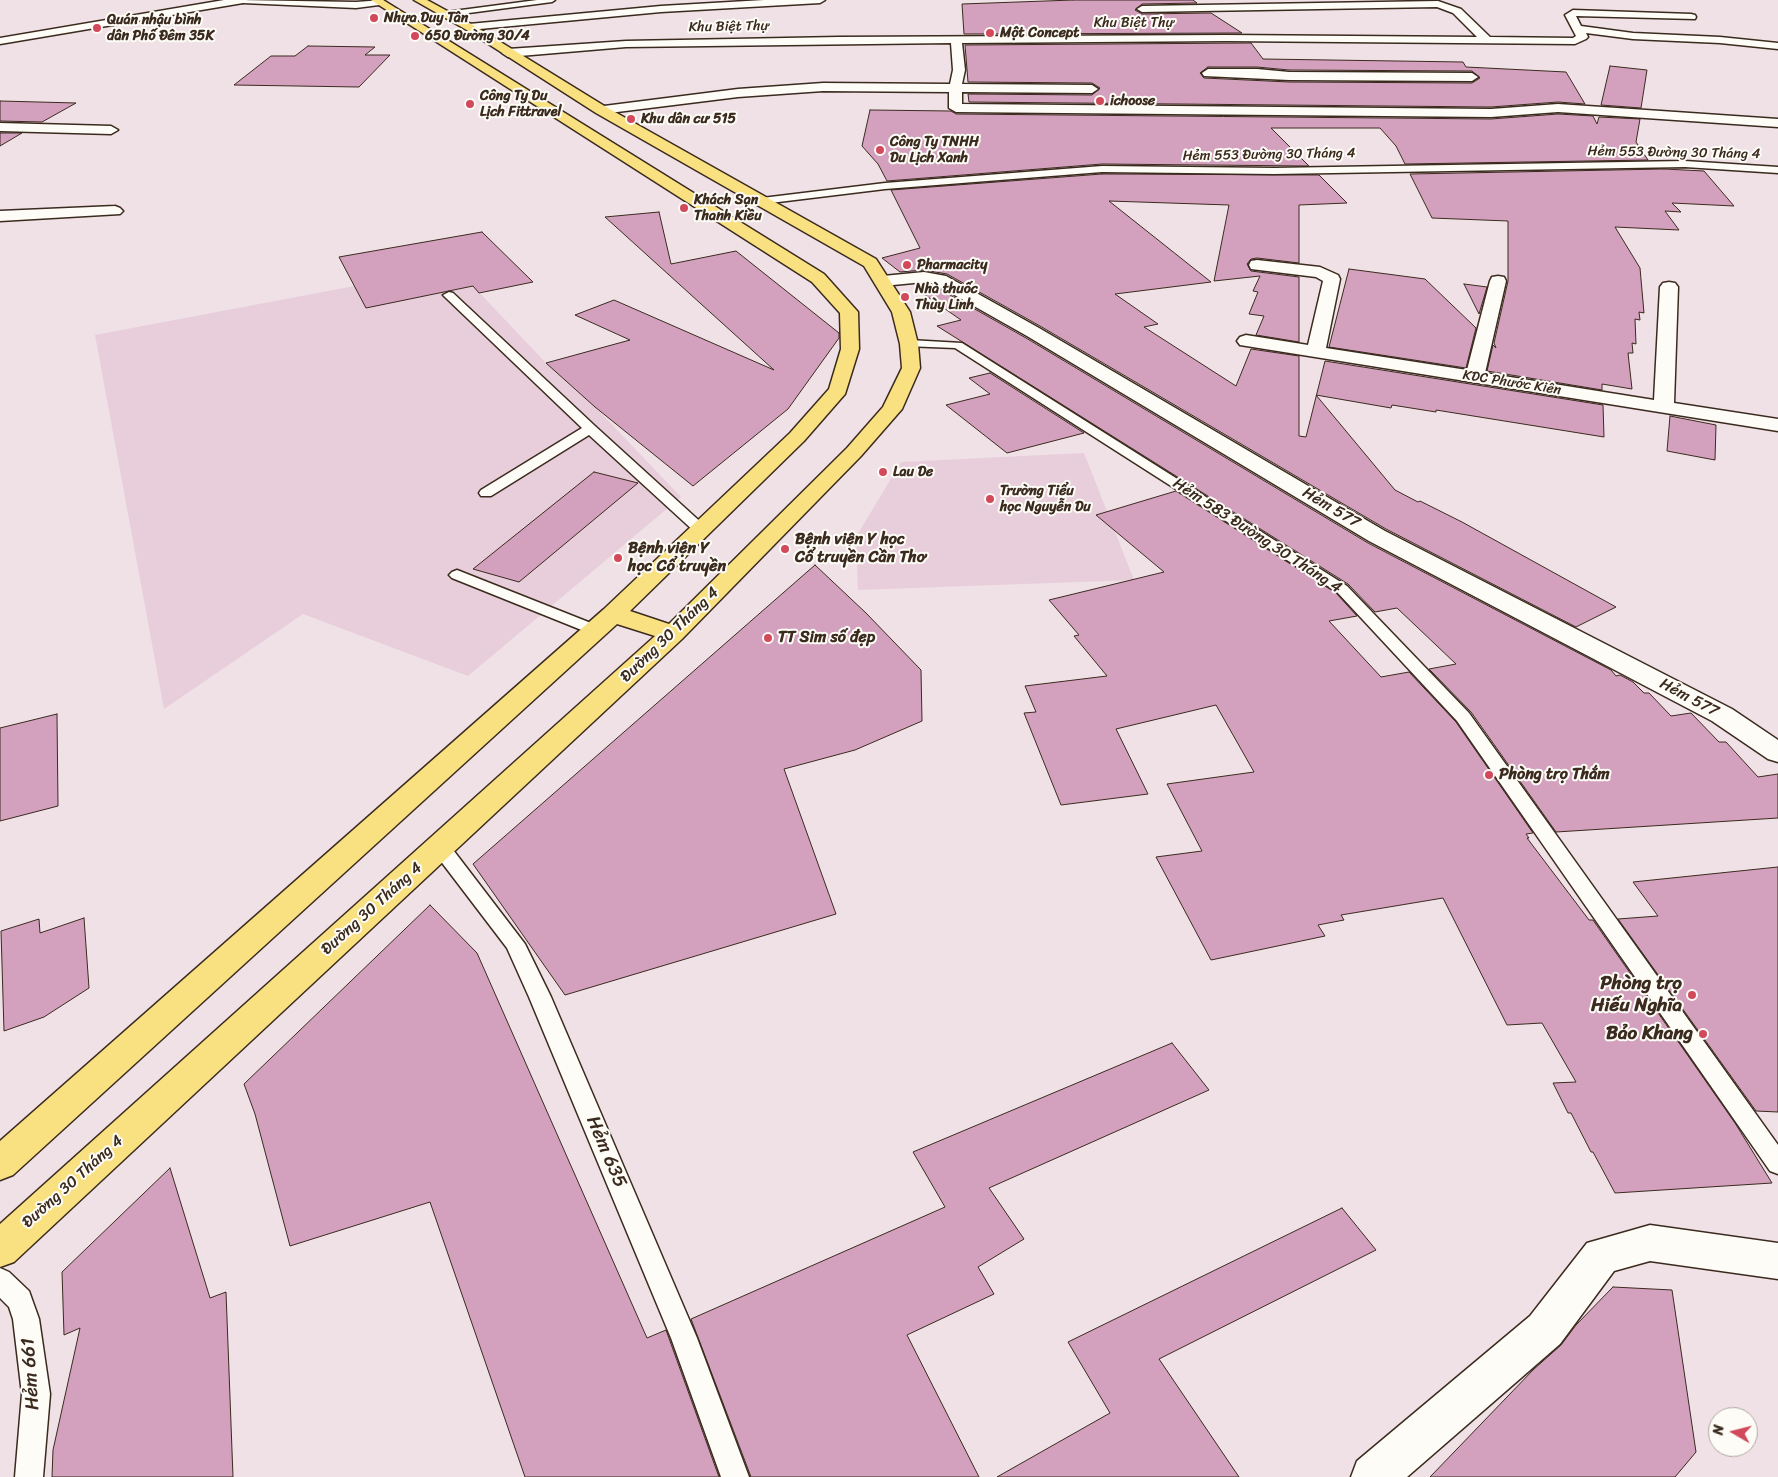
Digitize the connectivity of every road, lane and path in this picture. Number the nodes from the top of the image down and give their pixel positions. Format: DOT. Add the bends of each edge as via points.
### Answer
graph roads {
  1 [pos="222,0"];
  2 [pos="243,0"];
  3 [pos="419,0"];
  4 [pos="552,0"];
  5 [pos="820,0"];
  6 [pos="378,1"];
  7 [pos="1142,9"];
  8 [pos="446,14"];
  9 [pos="1691,17"];
  10 [pos="469,27"];
  11 [pos="1578,29"];
  12 [pos="0,36"];
  13 [pos="956,39"];
  14 [pos="1487,40"];
  15 [pos="0,41"];
  16 [pos="1778,46"];
  17 [pos="508,53"];
  18 [pos="1200,59"];
  19 [pos="1208,73"];
  20 [pos="1087,74"];
  21 [pos="1472,77"];
  22 [pos="955,88"];
  23 [pos="1092,89"];
  24 [pos="1097,109"];
  25 [pos="601,110"];
  26 [pos="1230,110"];
  27 [pos="1778,123"];
  28 [pos="0,127"];
  29 [pos="111,130"];
  30 [pos="1778,170"];
  31 [pos="762,201"];
  32 [pos="115,211"];
  33 [pos="0,216"];
  34 [pos="1257,264"];
  35 [pos="883,281"];
  36 [pos="1498,281"];
  37 [pos="1669,287"];
  38 [pos="449,295"];
  39 [pos="1246,341"];
  40 [pos="909,344"];
  41 [pos="1316,351"];
  42 [pos="1475,377"];
  43 [pos="1664,407"];
  44 [pos="1778,426"];
  45 [pos="590,429"];
  46 [pos="486,493"];
  47 [pos="700,529"];
  48 [pos="458,574"];
  49 [pos="614,614"];
  50 [pos="595,630"];
  51 [pos="673,634"];
  52 [pos="1778,752"];
  53 [pos="440,847"];
  54 [pos="0,1164"];
  55 [pos="1778,1164"];
  56 [pos="0,1249"];
  57 [pos="1778,1261"];
  58 [pos="0,1280"];
  59 [pos="29,1477"];
  60 [pos="735,1477"];
  61 [pos="1373,1477"];
  1 -- 12 [label="street"];
  2 -- 6 [label="street" via="356,5"];
  2 -- 15 [label="street"];
  3 -- 8 [label="main road, Đường 30 Tháng 4"];
  4 -- 8 [label="lane"];
  5 -- 10 [label="street" via="661,9"];
  6 -- 47 [label="main road" via="818,278 849,312 850,349 838,390 797,437"];
  7 -- 14 [label="street" via="1438,4 1458,11"];
  8 -- 10 [label="main road, Đường 30 Tháng 4"];
  9 -- 11 [label="street" via="1573,13 1570,15"];
  10 -- 17 [label="main road, Đường 30 Tháng 4"];
  11 -- 14 [label="street, Khu Biệt Thự" via="1582,37 1575,41"];
  11 -- 16 [label="street"];
  13 -- 14 [label="street, Khu Biệt Thự"];
  13 -- 17 [label="street, Khu Biệt Thự" via="626,44"];
  13 -- 22 [label="street" via="959,70"];
  17 -- 25 [label="main road, Đường 30 Tháng 4"];
  18 -- 19 [label="street"];
  19 -- 21 [label="street"];
  19 -- 26 [label="street"];
  20 -- 23 [label="street"];
  22 -- 23 [label="street"];
  22 -- 24 [label="street" via="956,108"];
  22 -- 25 [label="street" via="823,87 738,93"];
  23 -- 24 [label="street"];
  24 -- 26 [label="street"];
  25 -- 31 [label="main road, Đường 30 Tháng 4"];
  26 -- 27 [label="street" via="1491,113 1558,108"];
  28 -- 29 [label="street"];
  30 -- 31 [label="lane, Hẻm 553 Đường 30 Tháng 4" via="1685,164 1274,171 1102,169 885,186"];
  31 -- 35 [label="main road, Đường 30 Tháng 4" via="870,263"];
  32 -- 33 [label="street"];
  34 -- 41 [label="street" via="1320,272 1332,279"];
  35 -- 40 [label="main road, Đường 30 Tháng 4" via="901,312"];
  35 -- 52 [label="street, Hẻm 577" via="924,277 940,280 1377,536 1722,715"];
  36 -- 42 [label="street"];
  37 -- 43 [label="street"];
  38 -- 45 [label="lane"];
  39 -- 41 [label="street, KDC Phước Kiên"];
  40 -- 51 [label="main road, Đường 30 Tháng 4" via="911,368 892,409 854,452"];
  40 -- 55 [label="lane, Hẻm 583 Đường 30 Tháng 4" via="958,345 1342,589 1464,717"];
  41 -- 42 [label="street, KDC Phước Kiên"];
  42 -- 43 [label="street, KDC Phước Kiên"];
  43 -- 44 [label="street, KDC Phước Kiên"];
  45 -- 46 [label="lane"];
  45 -- 47 [label="lane"];
  47 -- 49 [label="main road"];
  48 -- 50 [label="lane"];
  49 -- 50 [label="main road"];
  49 -- 51 [label="main road"];
  50 -- 54 [label="main road"];
  51 -- 53 [label="main road, Đường 30 Tháng 4"];
  53 -- 56 [label="main road, Đường 30 Tháng 4"];
  53 -- 60 [label="lane, Hẻm 635" via="515,944 540,997 684,1338"];
  57 -- 61 [label="street" via="1650,1243 1601,1256 1544,1330"];
  58 -- 59 [label="lane, Hẻm 661" via="20,1300 26,1319 36,1394"];
}
